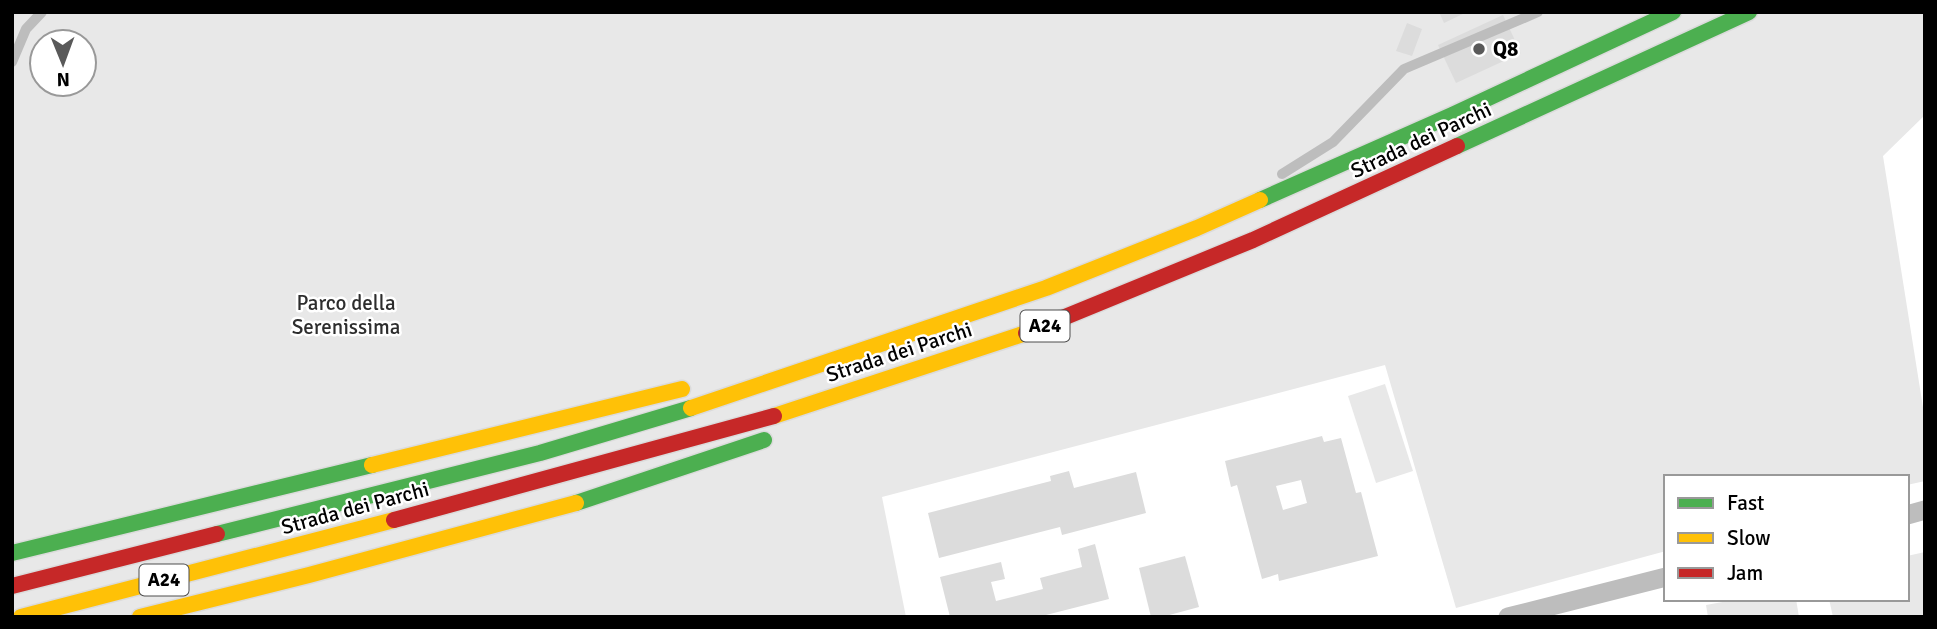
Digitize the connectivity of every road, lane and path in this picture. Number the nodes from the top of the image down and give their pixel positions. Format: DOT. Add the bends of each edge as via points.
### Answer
graph roads {
  1 [pos="42,12"];
  2 [pos="1538,12"];
  3 [pos="1673,12"];
  4 [pos="1749,12"];
  5 [pos="12,62"];
  6 [pos="1276,178"];
  7 [pos="1265,185"];
  8 [pos="1197,228"];
  9 [pos="1046,326"];
  10 [pos="899,338"];
  11 [pos="727,379"];
  12 [pos="701,385"];
  13 [pos="920,385"];
  14 [pos="779,435"];
  15 [pos="12,553"];
  16 [pos="1664,578"];
  17 [pos="12,586"];
  18 [pos="22,617"];
  19 [pos="140,617"];
  20 [pos="1508,617"];
  1 -- 5 [label="lane" via="26,29"];
  2 -- 6 [label="lane" via="1404,69 1333,142"];
  3 -- 8 [label="highway, Strada dei Parchi / A24"];
  4 -- 9 [label="highway, Strada dei Parchi / A24" via="1253,240"];
  7 -- 8 [label="lane"];
  8 -- 10 [label="highway, Strada dei Parchi / A24" via="1046,288"];
  9 -- 13 [label="highway"];
  9 -- 18 [label="highway, Strada dei Parchi / A24" via="774,416"];
  10 -- 11 [label="highway"];
  10 -- 17 [label="highway, Strada dei Parchi / A24" via="728,397 540,453"];
  12 -- 15 [label="highway"];
  14 -- 19 [label="highway" via="555,510"];
  16 -- 20 [label="street"];
}
